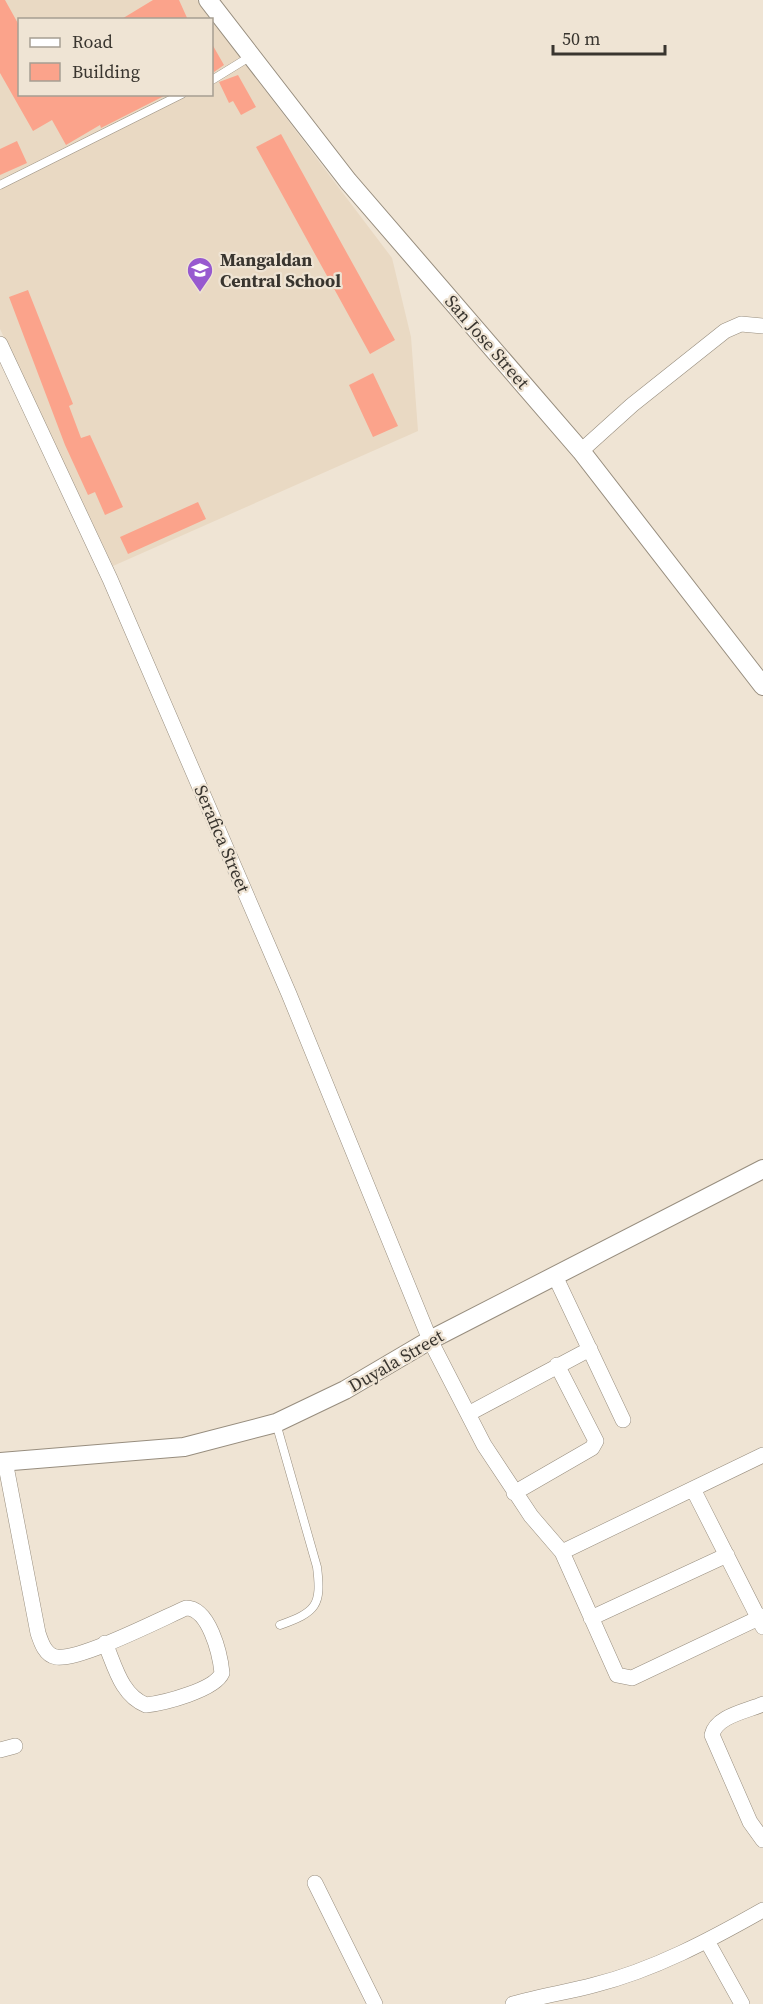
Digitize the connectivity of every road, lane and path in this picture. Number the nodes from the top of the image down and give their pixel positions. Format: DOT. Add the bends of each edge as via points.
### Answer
graph roads {
  1 [pos="208,0"];
  2 [pos="251,56"];
  3 [pos="213,79"];
  4 [pos="178,96"];
  5 [pos="0,185"];
  6 [pos="763,326"];
  7 [pos="0,344"];
  8 [pos="581,451"];
  9 [pos="763,687"];
  10 [pos="763,1168"];
  11 [pos="555,1276"];
  12 [pos="430,1340"];
  13 [pos="590,1349"];
  14 [pos="557,1365"];
  15 [pos="468,1414"];
  16 [pos="623,1420"];
  17 [pos="276,1423"];
  18 [pos="763,1455"];
  19 [pos="2,1462"];
  20 [pos="694,1491"];
  21 [pos="514,1492"];
  22 [pos="562,1552"];
  23 [pos="727,1555"];
  24 [pos="591,1618"];
  25 [pos="762,1620"];
  26 [pos="280,1625"];
  27 [pos="105,1643"];
  28 [pos="763,1704"];
  29 [pos="763,1840"];
  30 [pos="315,1883"];
  31 [pos="763,1910"];
  32 [pos="707,1941"];
  33 [pos="375,2004"];
  34 [pos="513,2004"];
  35 [pos="742,2004"];
  1 -- 2 [label="street, San Jose Street"];
  2 -- 3 [label="lane"];
  2 -- 8 [label="street, San Jose Street" via="348,181"];
  4 -- 5 [label="lane"];
  6 -- 8 [label="street" via="741,324 725,331"];
  7 -- 12 [label="street, Serafica Street" via="110,579 290,994"];
  8 -- 9 [label="street, San Jose Street"];
  10 -- 11 [label="street, Duyala Street"];
  11 -- 12 [label="street, Duyala Street"];
  11 -- 13 [label="street"];
  12 -- 15 [label="street, Serafica Street"];
  12 -- 17 [label="street, Duyala Street" via="345,1390"];
  13 -- 14 [label="street"];
  13 -- 16 [label="street"];
  14 -- 15 [label="street"];
  14 -- 21 [label="street" via="596,1441 592,1448"];
  15 -- 21 [label="street, Serafica Street"];
  17 -- 19 [label="street, Duyala Street" via="184,1447"];
  17 -- 26 [label="lane" via="320,1586 314,1608"];
  18 -- 20 [label="street"];
  19 -- 27 [label="street" via="41,1644 55,1657 65,1657"];
  20 -- 22 [label="street"];
  20 -- 23 [label="street"];
  21 -- 22 [label="street, Serafica Street"];
  22 -- 24 [label="street, Serafica Street"];
  23 -- 24 [label="street"];
  23 -- 25 [label="street"];
  24 -- 25 [label="street, Serafica Street" via="617,1675 627,1678"];
  27 -- 27 [label="street" via="192,1608 205,1621 222,1673 208,1687 146,1705 125,1690"];
  28 -- 29 [label="street" via="716,1725 712,1735 750,1822"];
  30 -- 33 [label="street"];
  31 -- 32 [label="street"];
  32 -- 34 [label="street" via="595,1985"];
  32 -- 35 [label="street"];
}
